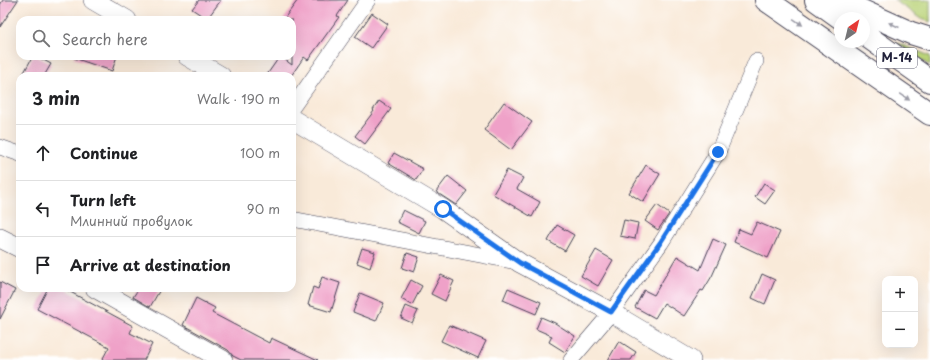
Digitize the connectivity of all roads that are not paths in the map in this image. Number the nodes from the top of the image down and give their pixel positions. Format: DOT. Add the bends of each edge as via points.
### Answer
graph roads {
  1 [pos="94,0"];
  2 [pos="368,0"];
  3 [pos="766,0"];
  4 [pos="816,0"];
  5 [pos="838,0"];
  6 [pos="834,13"];
  7 [pos="120,16"];
  8 [pos="870,38"];
  9 [pos="930,39"];
  10 [pos="194,60"];
  11 [pos="756,60"];
  12 [pos="214,72"];
  13 [pos="930,81"];
  14 [pos="296,102"];
  15 [pos="930,114"];
  16 [pos="296,121"];
  17 [pos="0,147"];
  18 [pos="16,153"];
  19 [pos="296,220"];
  20 [pos="0,238"];
  21 [pos="16,246"];
  22 [pos="520,263"];
  23 [pos="102,292"];
  24 [pos="611,312"];
  25 [pos="224,360"];
  26 [pos="571,360"];
  27 [pos="691,360"];
  1 -- 7 [label="street"];
  2 -- 14 [label="street"];
  3 -- 15 [label="highway, М-14, one-way"];
  4 -- 6 [label="highway"];
  9 -- 5 [label="highway, one-way"];
  8 -- 13 [label="highway, М-14"];
  10 -- 12 [label="street"];
  11 -- 24 [label="street" via="718,152 660,243"];
  16 -- 22 [label="street" via="443,209"];
  17 -- 18 [label="street"];
  19 -- 22 [label="street"];
  20 -- 21 [label="street"];
  22 -- 24 [label="street"];
  23 -- 25 [label="street"];
  24 -- 26 [label="street"];
  24 -- 27 [label="street"];
}
